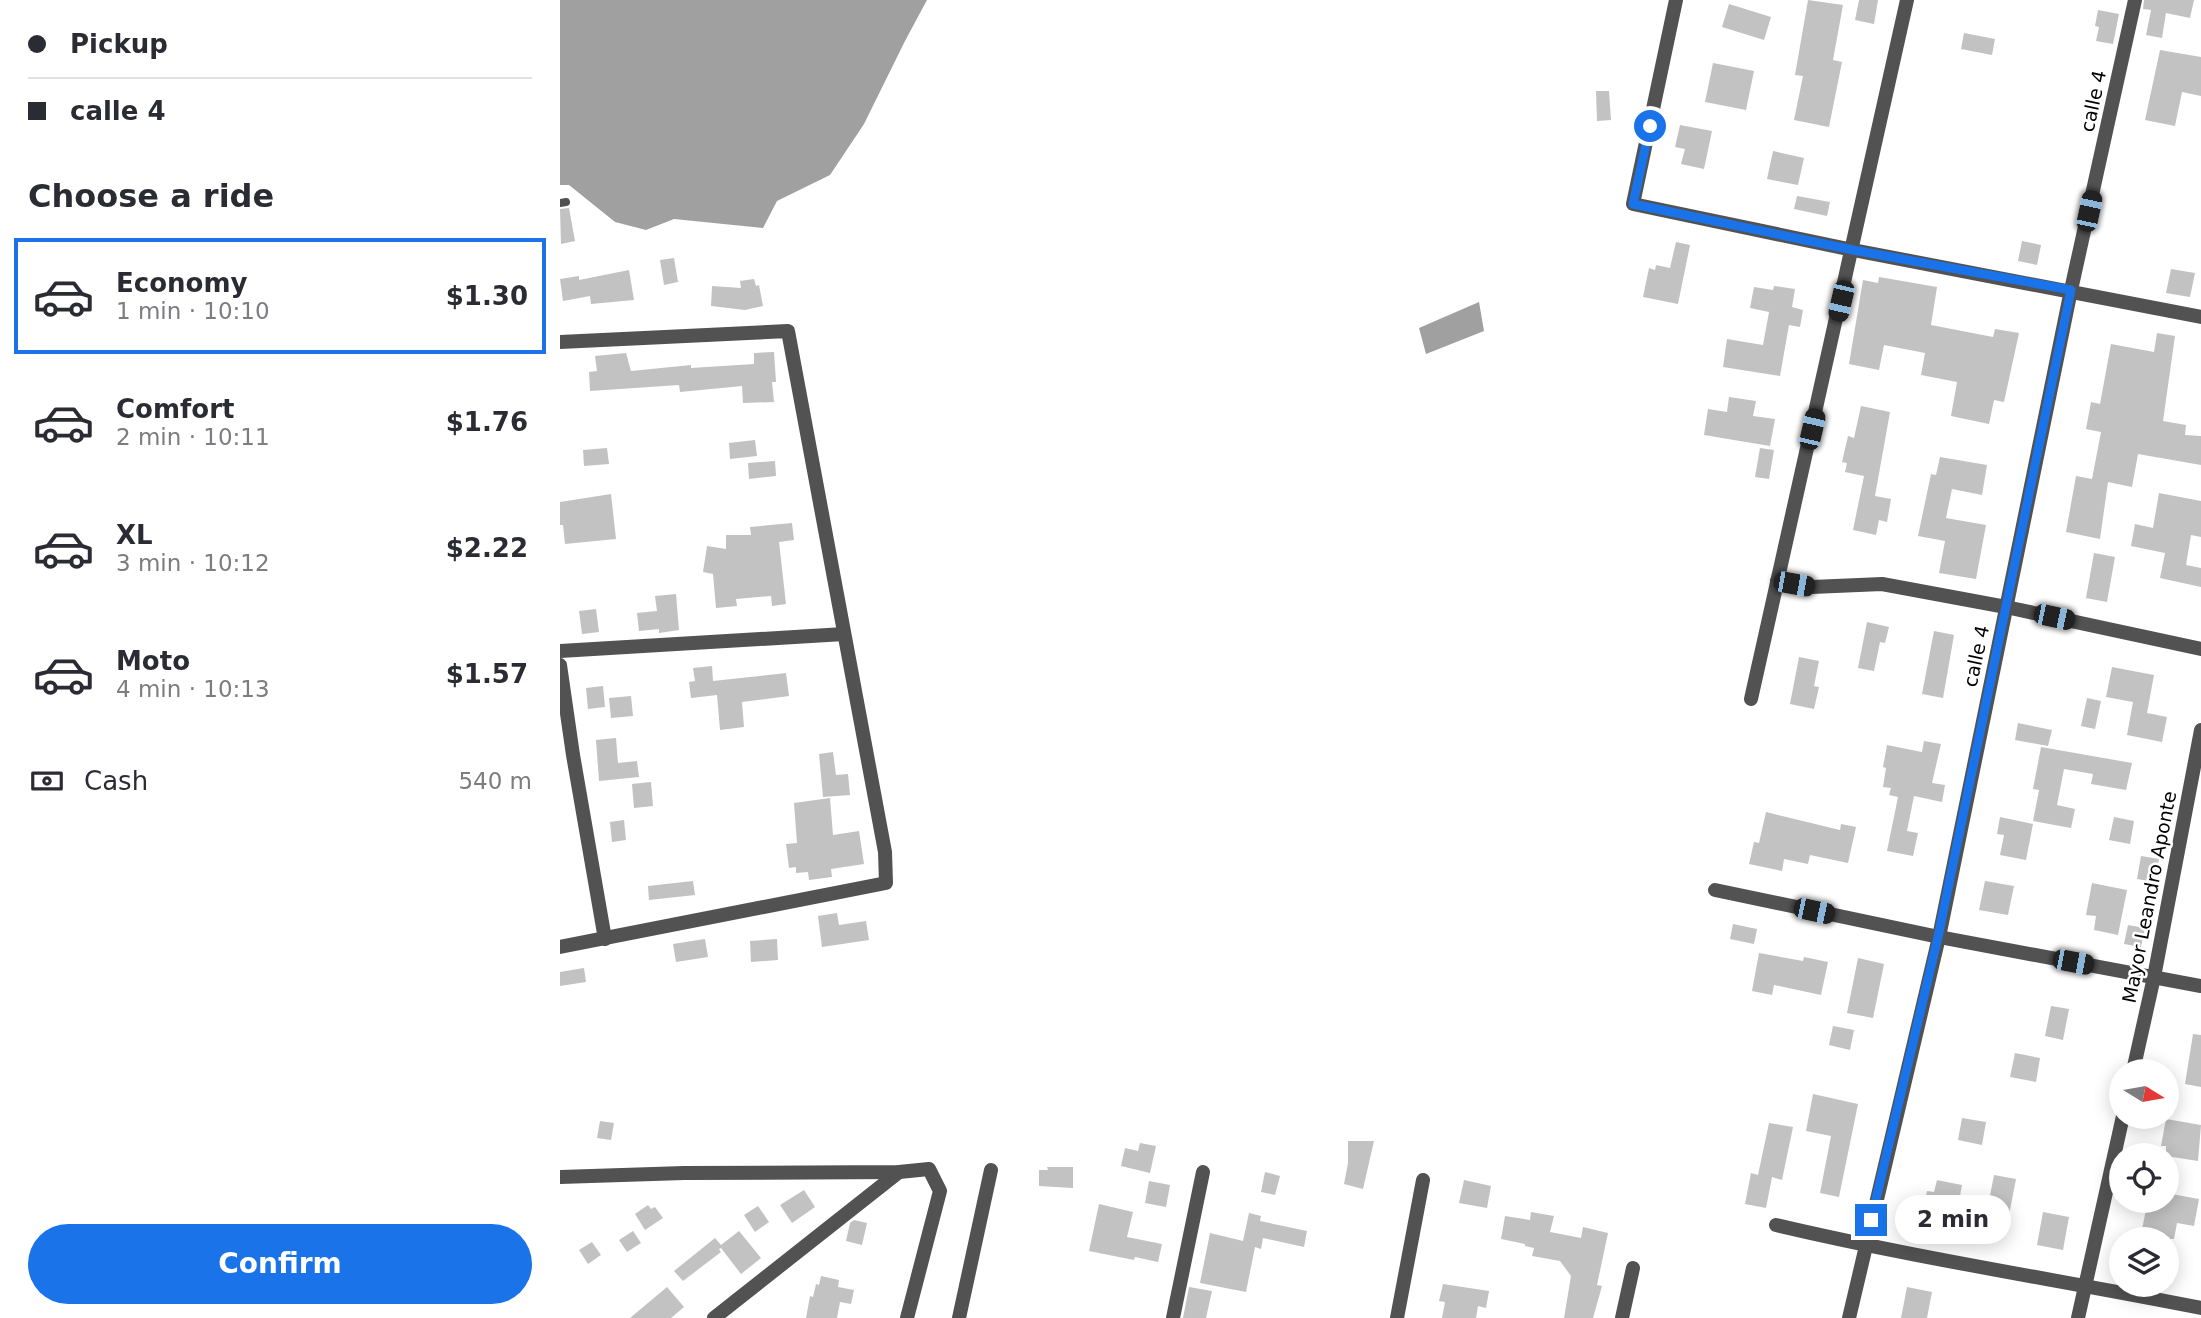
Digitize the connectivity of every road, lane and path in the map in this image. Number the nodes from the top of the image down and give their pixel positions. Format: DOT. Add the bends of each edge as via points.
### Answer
graph roads {
  1 [pos="1676,0"];
  2 [pos="1907,0"];
  3 [pos="2135,0"];
  4 [pos="1853,250"];
  5 [pos="2071,290"];
  6 [pos="2201,317"];
  7 [pos="560,342"];
  8 [pos="1777,581"];
  9 [pos="2006,607"];
  10 [pos="844,634"];
  11 [pos="2201,649"];
  12 [pos="560,651"];
  13 [pos="560,665"];
  14 [pos="1752,699"];
  15 [pos="2201,730"];
  16 [pos="566,756"];
  17 [pos="1715,890"];
  18 [pos="1938,937"];
  19 [pos="606,939"];
  20 [pos="560,947"];
  21 [pos="2154,977"];
  22 [pos="2201,986"];
  23 [pos="2136,1059"];
  24 [pos="2120,1129"];
  25 [pos="991,1170"];
  26 [pos="899,1172"];
  27 [pos="1203,1172"];
  28 [pos="560,1177"];
  29 [pos="1423,1180"];
  30 [pos="1776,1225"];
  31 [pos="1864,1246"];
  32 [pos="1633,1268"];
  33 [pos="2085,1285"];
  34 [pos="2201,1308"];
  35 [pos="714,1318"];
  36 [pos="907,1318"];
  37 [pos="959,1318"];
  38 [pos="1173,1318"];
  39 [pos="1397,1318"];
  40 [pos="1622,1318"];
  41 [pos="1849,1318"];
  42 [pos="2078,1318"];
  1 -- 4 [label="street" via="1633,204"];
  2 -- 4 [label="street"];
  3 -- 5 [label="street, calle 4"];
  4 -- 5 [label="street"];
  4 -- 8 [label="street"];
  5 -- 6 [label="street"];
  5 -- 9 [label="street, calle 4"];
  7 -- 10 [label="street" via="788,331"];
  8 -- 9 [label="street" via="1812,587 1882,584"];
  8 -- 14 [label="street"];
  9 -- 11 [label="street"];
  9 -- 18 [label="street, calle 4"];
  10 -- 12 [label="street"];
  10 -- 19 [label="street" via="885,852 886,883"];
  13 -- 16 [label="street"];
  15 -- 21 [label="street, Mayor Leandro Aponte"];
  16 -- 19 [label="street"];
  17 -- 18 [label="street"];
  18 -- 21 [label="street"];
  18 -- 31 [label="street, calle 4"];
  19 -- 20 [label="street"];
  21 -- 22 [label="street"];
  21 -- 23 [label="street, Mayor Leandro Aponte"];
  24 -- 33 [label="street"];
  25 -- 37 [label="street"];
  26 -- 28 [label="street"];
  26 -- 35 [label="street"];
  26 -- 36 [label="street" via="929,1169 940,1191"];
  27 -- 38 [label="street"];
  29 -- 39 [label="street"];
  30 -- 31 [label="street"];
  31 -- 33 [label="street"];
  31 -- 41 [label="street, calle 4"];
  32 -- 40 [label="street"];
  33 -- 34 [label="street"];
  33 -- 42 [label="street"];
}
